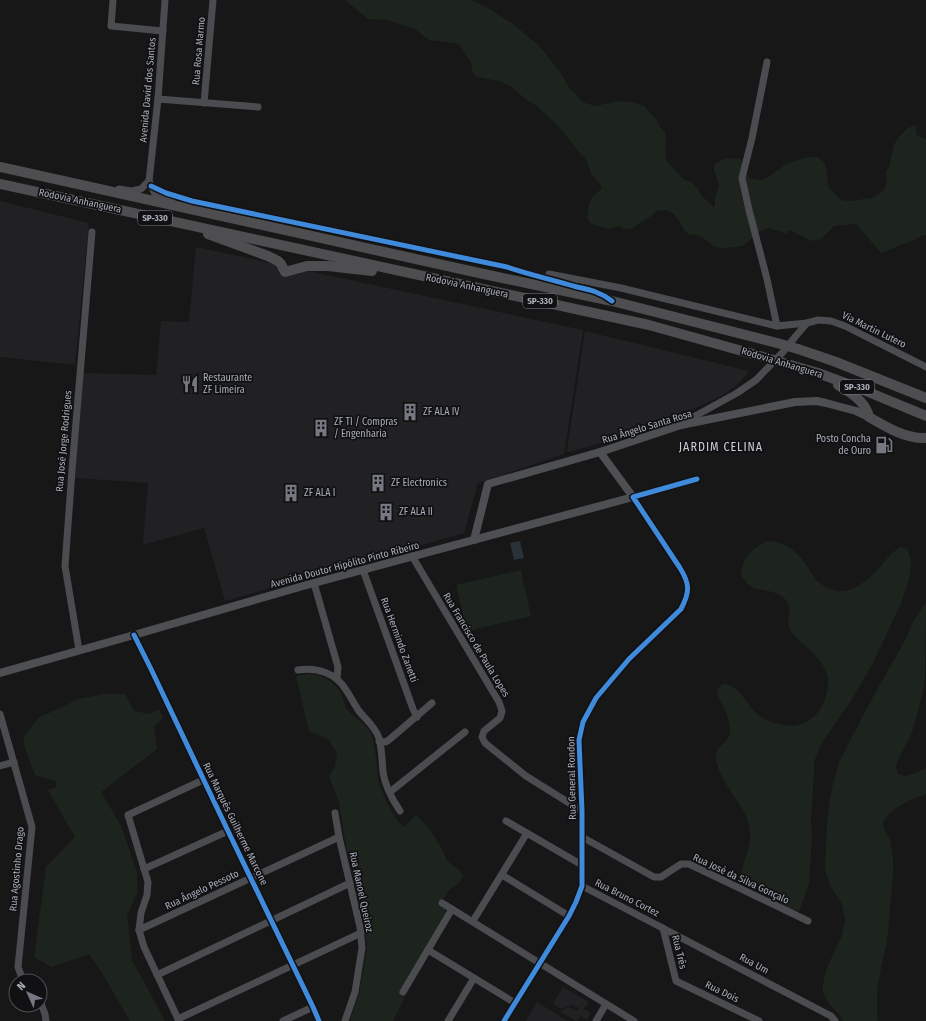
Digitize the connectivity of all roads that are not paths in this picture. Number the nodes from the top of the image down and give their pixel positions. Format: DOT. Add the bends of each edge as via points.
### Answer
graph roads {
  1 [pos="113,0"];
  2 [pos="165,0"];
  3 [pos="213,0"];
  4 [pos="163,31"];
  5 [pos="767,62"];
  6 [pos="158,99"];
  7 [pos="204,103"];
  8 [pos="258,107"];
  9 [pos="0,167"];
  10 [pos="0,184"];
  11 [pos="150,184"];
  12 [pos="94,188"];
  13 [pos="209,214"];
  14 [pos="177,222"];
  15 [pos="92,232"];
  16 [pos="507,267"];
  17 [pos="421,276"];
  18 [pos="612,301"];
  19 [pos="807,322"];
  20 [pos="777,326"];
  21 [pos="926,367"];
  22 [pos="818,373"];
  23 [pos="926,398"];
  24 [pos="926,416"];
  25 [pos="869,417"];
  26 [pos="681,425"];
  27 [pos="926,438"];
  28 [pos="600,452"];
  29 [pos="697,479"];
  30 [pos="633,497"];
  31 [pos="474,540"];
  32 [pos="412,556"];
  33 [pos="363,570"];
  34 [pos="314,583"];
  35 [pos="134,635"];
  36 [pos="80,650"];
  37 [pos="298,670"];
  38 [pos="0,673"];
  39 [pos="337,678"];
  40 [pos="432,703"];
  41 [pos="0,714"];
  42 [pos="417,716"];
  43 [pos="465,732"];
  44 [pos="380,741"];
  45 [pos="14,762"];
  46 [pos="0,766"];
  47 [pos="203,780"];
  48 [pos="390,792"];
  49 [pos="400,811"];
  50 [pos="582,811"];
  51 [pos="335,814"];
  52 [pos="506,821"];
  53 [pos="228,831"];
  54 [pos="527,833"];
  55 [pos="339,837"];
  56 [pos="582,837"];
  57 [pos="582,865"];
  58 [pos="144,869"];
  59 [pos="502,875"];
  60 [pos="251,878"];
  61 [pos="350,883"];
  62 [pos="582,886"];
  63 [pos="442,903"];
  64 [pos="452,909"];
  65 [pos="569,916"];
  66 [pos="271,920"];
  67 [pos="473,921"];
  68 [pos="808,921"];
  69 [pos="663,928"];
  70 [pos="139,930"];
  71 [pos="360,933"];
  72 [pos="428,950"];
  73 [pos="540,963"];
  74 [pos="293,965"];
  75 [pos="20,973"];
  76 [pos="157,975"];
  77 [pos="474,978"];
  78 [pos="676,981"];
  79 [pos="403,992"];
  80 [pos="515,1003"];
  81 [pos="606,1004"];
  82 [pos="313,1006"];
  83 [pos="179,1020"];
  84 [pos="319,1020"];
  85 [pos="834,1020"];
  86 [pos="283,1021"];
  87 [pos="345,1021"];
  88 [pos="448,1021"];
  89 [pos="504,1021"];
  90 [pos="596,1021"];
  91 [pos="634,1021"];
  92 [pos="759,1021"];
  1 -- 4 [label="street" via="111,26"];
  2 -- 4 [label="street, Avenida David dos Santos"];
  3 -- 7 [label="street, Rua Rosa Marmo"];
  4 -- 6 [label="street, Avenida David dos Santos"];
  5 -- 20 [label="street" via="742,178"];
  6 -- 7 [label="street"];
  6 -- 11 [label="street, Avenida David dos Santos"];
  7 -- 8 [label="street"];
  9 -- 12 [label="highway, Rodovia Anhanguera / SP-330"];
  10 -- 14 [label="highway, Rodovia Anhanguera / SP-330"];
  11 -- 12 [label="street" via="132,190"];
  11 -- 13 [label="street" via="157,196 197,207"];
  11 -- 16 [label="street" via="166,193 192,201"];
  12 -- 13 [label="highway, Rodovia Anhanguera / SP-330"];
  13 -- 18 [label="highway, Rodovia Anhanguera / SP-330"];
  14 -- 17 [label="highway, Rodovia Anhanguera / SP-330"];
  14 -- 17 [label="highway" via="268,256 278,261 285,272 307,266 321,266"];
  15 -- 36 [label="street, Rua José Jorge Rodrigues" via="65,566"];
  16 -- 18 [label="street" via="603,294"];
  16 -- 20 [label="street" via="621,288"];
  17 -- 22 [label="highway, Rodovia Anhanguera / SP-330, bridge" via="648,325"];
  18 -- 23 [label="highway, Rodovia Anhanguera / SP-330, bridge" via="798,349"];
  19 -- 20 [label="street, Via Martin Lutero"];
  19 -- 21 [label="street, Via Martin Lutero" via="831,320"];
  19 -- 26 [label="street" via="756,380"];
  22 -- 24 [label="highway, Rodovia Anhanguera / SP-330"];
  22 -- 25 [label="highway" via="855,396 866,408"];
  25 -- 26 [label="main road, Rua Ângelo Santa Rosa" via="839,406 808,401"];
  25 -- 27 [label="highway" via="910,437"];
  26 -- 28 [label="main road, Rua Ângelo Santa Rosa"];
  28 -- 30 [label="main road, Rua General Rondon"];
  28 -- 31 [label="main road, Rua Ângelo Santa Rosa" via="488,484"];
  29 -- 30 [label="street, Avenida Doutor Hipólito Pinto Ribeiro"];
  30 -- 31 [label="main road, Avenida Doutor Hipólito Pinto Ribeiro"];
  30 -- 50 [label="street, Rua General Rondon" via="686,578 688,589 681,609 629,659 596,698 583,722 579,740"];
  31 -- 32 [label="main road, Avenida Doutor Hipólito Pinto Ribeiro"];
  32 -- 33 [label="main road, Avenida Doutor Hipólito Pinto Ribeiro"];
  32 -- 50 [label="street, Rua Francisco de Paula Lopes" via="499,702 502,711 500,718 484,731 482,737 485,743 526,776"];
  33 -- 34 [label="main road, Avenida Doutor Hipólito Pinto Ribeiro"];
  33 -- 42 [label="street, Rua Hermindo Zanetti"];
  34 -- 35 [label="main road, Avenida Doutor Hipólito Pinto Ribeiro"];
  34 -- 39 [label="street" via="338,667"];
  35 -- 36 [label="main road, Avenida Doutor Hipólito Pinto Ribeiro"];
  35 -- 47 [label="street, Rua Marquês Guilherme Marcone"];
  36 -- 38 [label="main road, Avenida Doutor Hipólito Pinto Ribeiro"];
  37 -- 39 [label="street" via="318,670"];
  39 -- 44 [label="street" via="377,733"];
  40 -- 42 [label="street"];
  41 -- 45 [label="street, Rua Agostinho Drago"];
  42 -- 44 [label="street" via="386,742"];
  43 -- 48 [label="street"];
  44 -- 48 [label="street" via="384,774"];
  45 -- 46 [label="street"];
  45 -- 75 [label="street, Rua Agostinho Drago" via="32,826 18,967"];
  47 -- 53 [label="street, Rua Marquês Guilherme Marcone"];
  47 -- 58 [label="street" via="128,816"];
  48 -- 49 [label="street"];
  50 -- 56 [label="street, Rua General Rondon"];
  51 -- 55 [label="street, Rua Manoel Queiroz"];
  52 -- 54 [label="street"];
  53 -- 58 [label="street"];
  53 -- 60 [label="street, Rua Marquês Guilherme Marcone"];
  54 -- 57 [label="street"];
  54 -- 59 [label="street"];
  55 -- 60 [label="street, Rua Ângelo Pessoto"];
  55 -- 61 [label="street, Rua Manoel Queiroz"];
  56 -- 57 [label="street, Rua General Rondon"];
  56 -- 68 [label="street, Rua José da Silva Gonçalo" via="654,877 661,877 681,864 689,864"];
  57 -- 62 [label="street, Rua General Rondon"];
  58 -- 70 [label="street" via="148,882 147,895"];
  59 -- 65 [label="street"];
  59 -- 67 [label="street"];
  60 -- 66 [label="street, Rua Marquês Guilherme Marcone"];
  60 -- 70 [label="street, Rua Ângelo Pessoto"];
  61 -- 66 [label="street"];
  61 -- 71 [label="street, Rua Manoel Queiroz"];
  62 -- 65 [label="street, Rua General Rondon"];
  62 -- 69 [label="street, Rua Bruno Cortez"];
  63 -- 64 [label="street"];
  64 -- 67 [label="street"];
  64 -- 72 [label="street"];
  65 -- 73 [label="street, Rua General Rondon"];
  66 -- 74 [label="street, Rua Marquês Guilherme Marcone"];
  66 -- 76 [label="street"];
  67 -- 73 [label="street"];
  69 -- 78 [label="street, Rua Três"];
  69 -- 85 [label="street, Rua Um" via="831,1016"];
  70 -- 76 [label="street"];
  71 -- 74 [label="street"];
  71 -- 87 [label="street, Rua Manoel Queiroz" via="362,948 355,992"];
  72 -- 77 [label="street"];
  72 -- 79 [label="street"];
  73 -- 80 [label="street, Rua General Rondon"];
  73 -- 81 [label="street"];
  74 -- 82 [label="street, Rua Marquês Guilherme Marcone"];
  74 -- 83 [label="street"];
  76 -- 83 [label="street"];
  77 -- 80 [label="street"];
  77 -- 88 [label="street"];
  78 -- 92 [label="street, Rua Dois"];
  80 -- 89 [label="street, Rua General Rondon"];
  81 -- 90 [label="street"];
  81 -- 91 [label="street"];
  82 -- 84 [label="street, Rua Marquês Guilherme Marcone"];
  82 -- 86 [label="street"];
}
